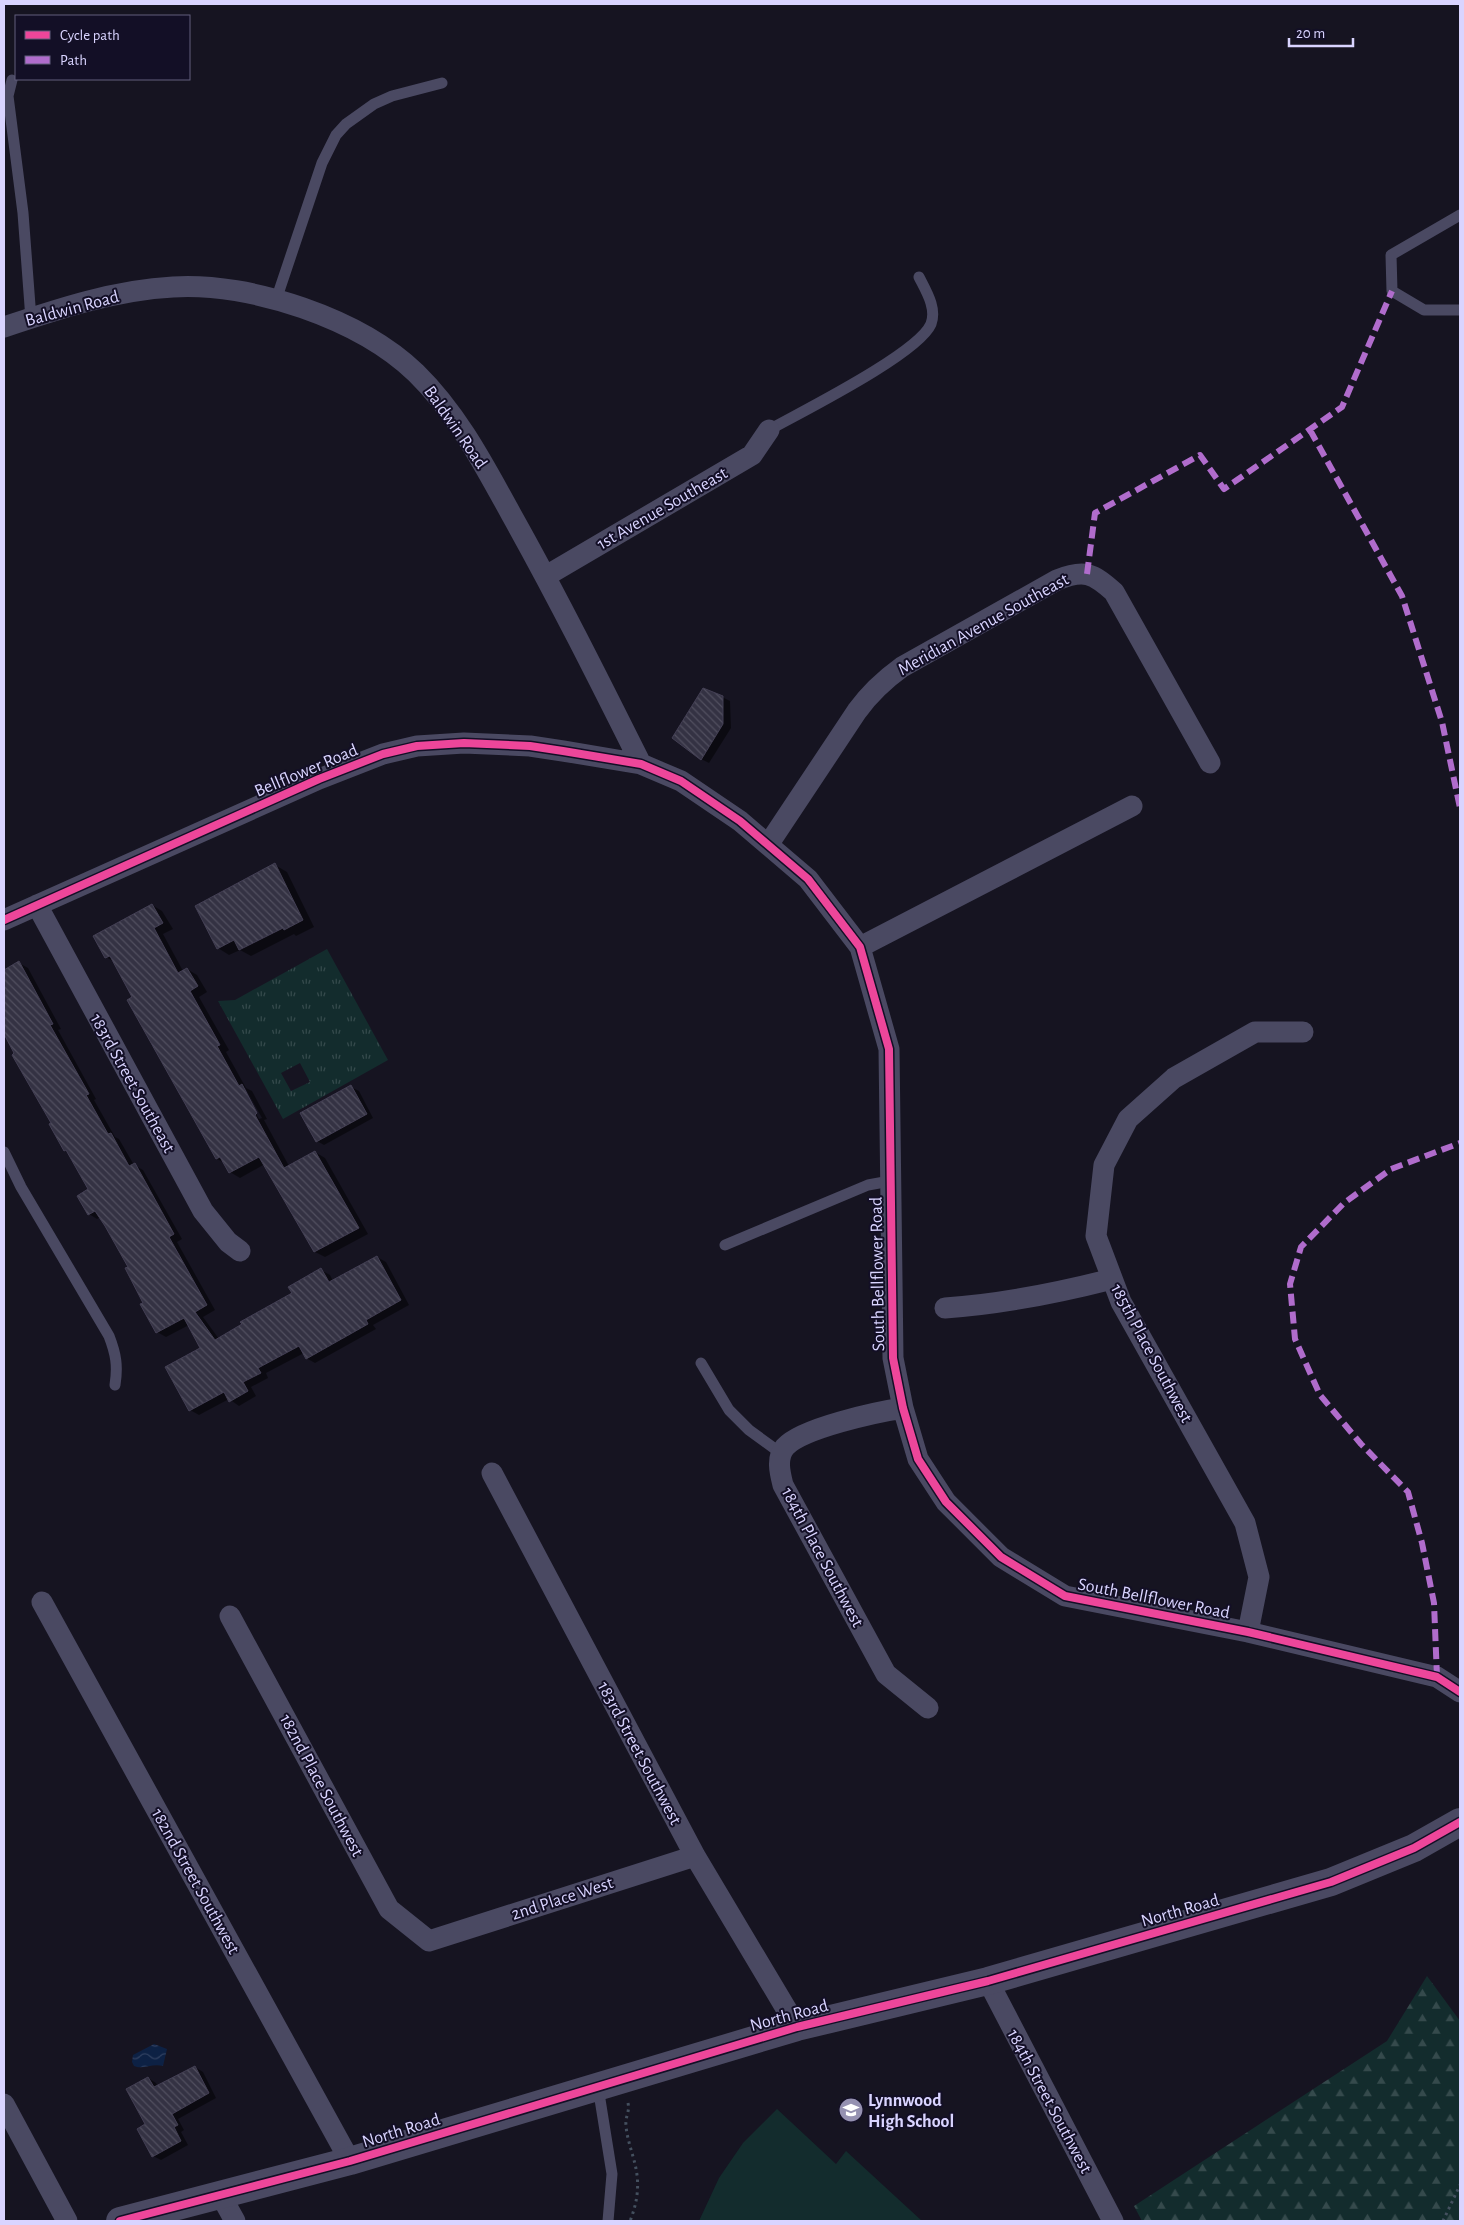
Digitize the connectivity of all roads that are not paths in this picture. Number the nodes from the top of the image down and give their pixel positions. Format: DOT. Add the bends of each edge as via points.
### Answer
graph roads {
  1 [pos="12,80"];
  2 [pos="442,83"];
  3 [pos="1460,215"];
  4 [pos="919,277"];
  5 [pos="276,300"];
  6 [pos="1460,310"];
  7 [pos="31,319"];
  8 [pos="4,327"];
  9 [pos="768,430"];
  10 [pos="546,576"];
  11 [pos="1210,762"];
  12 [pos="641,764"];
  13 [pos="1132,806"];
  14 [pos="768,845"];
  15 [pos="37,906"];
  16 [pos="4,920"];
  17 [pos="860,947"];
  18 [pos="1304,1032"];
  19 [pos="4,1152"];
  20 [pos="890,1181"];
  21 [pos="725,1245"];
  22 [pos="240,1251"];
  23 [pos="1112,1279"];
  24 [pos="945,1308"];
  25 [pos="701,1364"];
  26 [pos="114,1385"];
  27 [pos="903,1408"];
  28 [pos="782,1454"];
  29 [pos="492,1473"];
  30 [pos="42,1602"];
  31 [pos="230,1616"];
  32 [pos="1248,1632"];
  33 [pos="1460,1692"];
  34 [pos="928,1708"];
  35 [pos="1460,1822"];
  36 [pos="695,1856"];
  37 [pos="429,1941"];
  38 [pos="988,1981"];
  39 [pos="797,2027"];
  40 [pos="611,2083"];
  41 [pos="4,2104"];
  42 [pos="350,2161"];
  43 [pos="220,2194"];
  44 [pos="67,2221"];
  45 [pos="120,2221"];
  46 [pos="235,2221"];
  47 [pos="608,2221"];
  48 [pos="1113,2221"];
  1 -- 7 [label="lane" via="8,96 23,213"];
  2 -- 5 [label="lane" via="374,104 336,135 322,164"];
  3 -- 6 [label="lane" via="1391,255 1392,291 1424,310"];
  4 -- 9 [label="lane" via="931,300 931,323 919,340 860,379"];
  5 -- 7 [label="street, Baldwin Road" via="235,290 174,287 135,291"];
  5 -- 10 [label="street, Baldwin Road" via="322,315 382,344 415,372 436,394 475,450"];
  7 -- 8 [label="street, Baldwin Road"];
  9 -- 10 [label="street, 1st Avenue Southeast" via="752,455"];
  10 -- 12 [label="street, Baldwin Road"];
  11 -- 14 [label="street, Meridian Avenue Southeast" via="1114,592 1101,580 1088,574 1074,573 910,662 883,681 857,711"];
  12 -- 14 [label="street, South Bellflower Road" via="681,781 740,821"];
  12 -- 15 [label="street, Bellflower Road" via="530,746 464,743 417,746 383,754 327,775"];
  13 -- 17 [label="street"];
  14 -- 17 [label="street, South Bellflower Road" via="808,880"];
  15 -- 16 [label="street, Bellflower Road"];
  15 -- 22 [label="street, 183rd Street Southeast" via="203,1211 228,1242"];
  17 -- 20 [label="street, South Bellflower Road" via="888,1049"];
  18 -- 23 [label="street, 185th Place Southwest" via="1255,1032 1174,1078 1128,1119 1104,1165 1096,1236"];
  19 -- 26 [label="lane" via="21,1187 110,1336 118,1370"];
  20 -- 21 [label="lane" via="868,1185"];
  20 -- 27 [label="street, South Bellflower Road" via="893,1358"];
  23 -- 24 [label="street" via="1053,1294 988,1305"];
  23 -- 32 [label="street, 185th Place Southwest" via="1121,1302 1245,1523 1259,1578"];
  25 -- 28 [label="lane" via="729,1410 749,1430"];
  27 -- 28 [label="street" via="875,1412 802,1435"];
  27 -- 32 [label="street, South Bellflower Road" via="918,1458 946,1502 1002,1557 1065,1596"];
  28 -- 34 [label="street, 184th Place Southwest" via="779,1465 783,1485 886,1674"];
  29 -- 36 [label="street, 183rd Street Southwest"];
  30 -- 42 [label="street, 182nd Street Southwest"];
  31 -- 37 [label="street, 182nd Place Southwest" via="389,1909"];
  32 -- 33 [label="street, South Bellflower Road" via="1437,1676"];
  35 -- 38 [label="street, North Road" via="1414,1848 1331,1882"];
  36 -- 37 [label="street, 2nd Place West"];
  36 -- 39 [label="street, 183rd Street Southwest"];
  38 -- 39 [label="street, North Road"];
  38 -- 48 [label="street, 184th Street Southwest"];
  39 -- 40 [label="street, North Road"];
  40 -- 42 [label="street, North Road"];
  40 -- 47 [label="lane" via="612,2174"];
  41 -- 44 [label="street"];
  42 -- 43 [label="street, North Road"];
  43 -- 45 [label="street, North Road"];
  43 -- 46 [label="street"];
}
